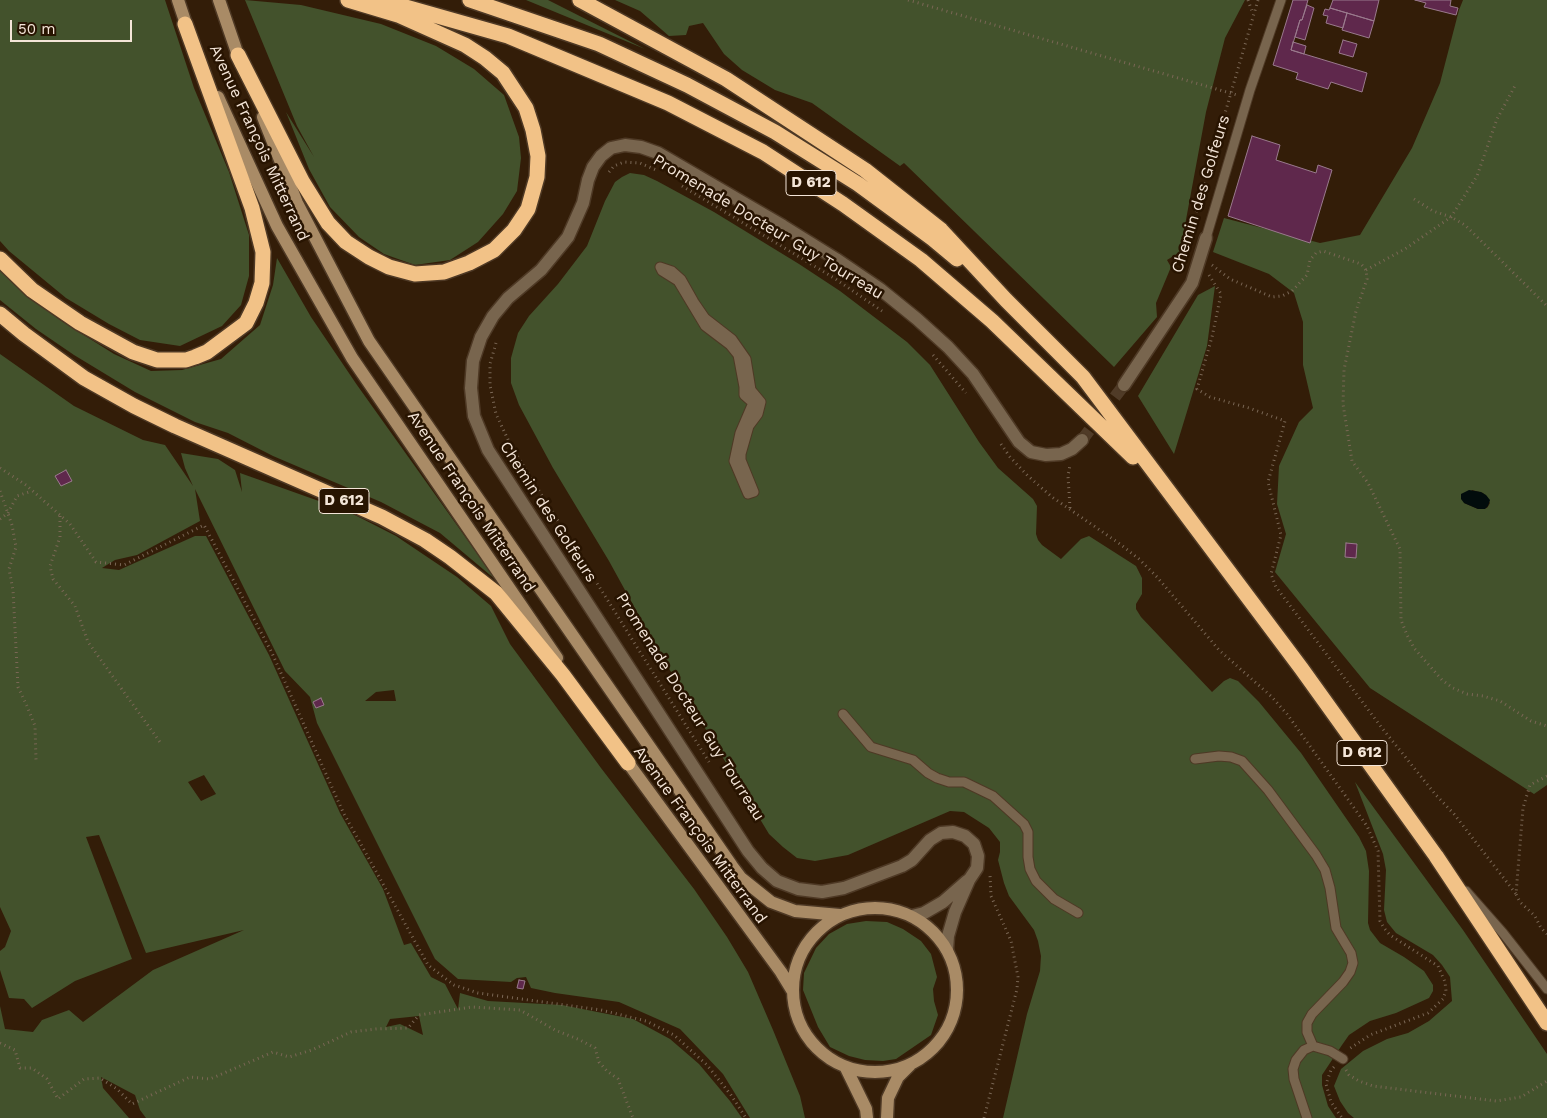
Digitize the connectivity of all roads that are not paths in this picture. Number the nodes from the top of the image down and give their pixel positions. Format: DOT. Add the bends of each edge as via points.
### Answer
graph roads {
  1 [pos="178,0"];
  2 [pos="220,0"];
  3 [pos="348,0"];
  4 [pos="381,0"];
  5 [pos="470,0"];
  6 [pos="580,0"];
  7 [pos="1281,0"];
  8 [pos="185,24"];
  9 [pos="238,56"];
  10 [pos="1199,238"];
  11 [pos="0,259"];
  12 [pos="1006,300"];
  13 [pos="0,314"];
  14 [pos="1124,385"];
  15 [pos="1082,440"];
  16 [pos="1167,490"];
  17 [pos="748,494"];
  18 [pos="843,714"];
  19 [pos="1195,760"];
  20 [pos="628,763"];
  21 [pos="1436,856"];
  22 [pos="969,880"];
  23 [pos="1078,913"];
  24 [pos="840,915"];
  25 [pos="912,916"];
  26 [pos="947,950"];
  27 [pos="1547,989"];
  28 [pos="792,990"];
  29 [pos="1547,1023"];
  30 [pos="1313,1046"];
  31 [pos="1343,1059"];
  32 [pos="910,1065"];
  33 [pos="846,1068"];
  34 [pos="867,1118"];
  35 [pos="887,1118"];
  36 [pos="1307,1118"];
  1 -- 8 [label="main road, Avenue François Mitterrand"];
  2 -- 9 [label="main road, Avenue François Mitterrand"];
  3 -- 9 [label="highway" via="398,15 485,58 503,74 526,108 538,156 537,177 528,209 514,230 494,250 444,272 415,274 389,267 346,242 328,224 302,181"];
  4 -- 16 [label="highway, D 612" via="508,36 668,103 763,152 921,260 992,321"];
  5 -- 12 [label="highway, D 612" via="599,44 687,85 775,132 858,184 933,239"];
  6 -- 12 [label="highway, D 612" via="726,79 865,170 941,230"];
  7 -- 10 [label="lane, Chemin des Golfeurs"];
  8 -- 11 [label="highway" via="252,208 263,252 262,283 246,323 195,357 157,360 133,352 80,323 32,290"];
  8 -- 20 [label="main road, Avenue François Mitterrand" via="276,226 352,358"];
  9 -- 24 [label="main road, Avenue François Mitterrand" via="297,203 369,341 732,866 741,878 771,902 795,911"];
  10 -- 14 [label="street, Chemin des Golfeurs" via="1199,260 1192,283"];
  12 -- 16 [label="highway, D 612" via="1083,377"];
  13 -- 20 [label="highway, D 612" via="84,378 134,406 382,517 450,557 496,593 563,675"];
  15 -- 22 [label="street, Chemin des Golfeurs" via="1061,454 1031,452 1019,442 973,374 948,347 880,289 783,226 658,153 641,147 625,145 612,148 601,156 593,167 583,203 568,237 541,270 508,298 493,316 473,361 470,388 474,416 488,450 748,852 762,868 777,881 798,889 822,892 844,888 902,866 930,840 941,833 953,832 970,840 978,856 977,868"];
  16 -- 21 [label="highway, D 612" via="1301,668"];
  17 -- 17 [label="lane" via="734,458 752,405 744,395 738,355 705,326 678,281 660,267 681,279 705,318 732,340 746,359 751,390 761,402 758,414 749,426 741,454 754,490"];
  18 -- 23 [label="lane" via="871,747 913,760 937,778 964,782 993,796 1024,824 1028,832 1030,869 1036,881 1054,900"];
  19 -- 30 [label="lane" via="1219,756 1242,761 1268,790 1326,870 1336,928 1351,953 1353,963 1343,982 1307,1022"];
  20 -- 28 [label="main road, Avenue François Mitterrand"];
  21 -- 27 [label="lane"];
  21 -- 29 [label="highway, D 612"];
  22 -- 25 [label="street, Chemin des Golfeurs" via="943,902"];
  22 -- 26 [label="street, Chemin des Golfeurs" via="955,912"];
  24 -- 25 [label="main road" via="872,907"];
  24 -- 28 [label="main road" via="814,934 797,961"];
  25 -- 26 [label="main road" via="931,930"];
  26 -- 32 [label="main road" via="958,987 953,1019 936,1046"];
  28 -- 33 [label="main road" via="800,1024 819,1050"];
  30 -- 31 [label="lane"];
  30 -- 36 [label="lane" via="1304,1050 1293,1069"];
  32 -- 33 [label="main road" via="878,1073"];
  32 -- 35 [label="main road" via="898,1078 888,1098"];
  33 -- 34 [label="main road" via="866,1109"];
}
